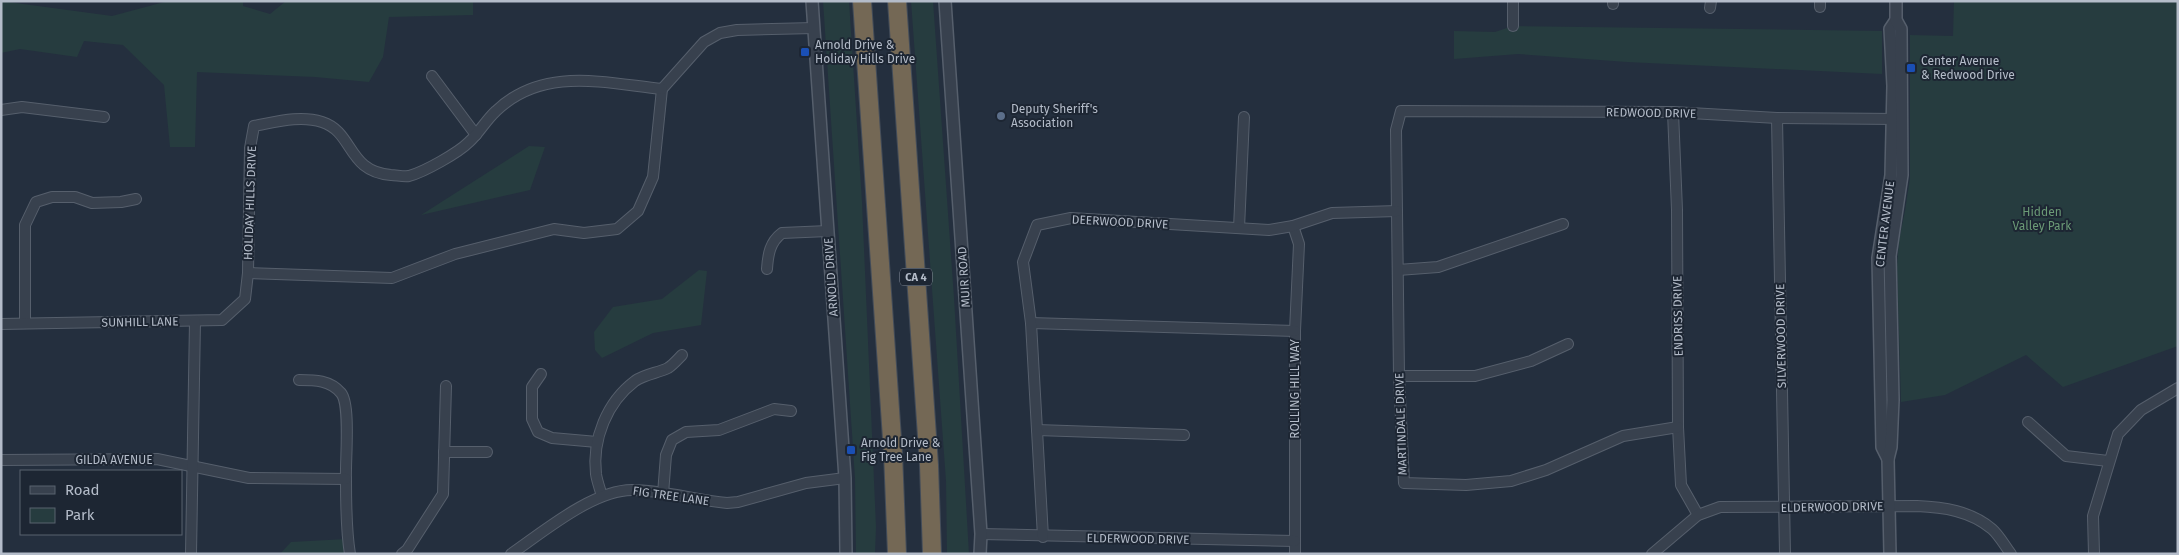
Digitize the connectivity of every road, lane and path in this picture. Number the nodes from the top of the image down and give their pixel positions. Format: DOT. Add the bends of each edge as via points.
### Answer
graph roads {
  1 [pos="812,1"];
  2 [pos="862,1"];
  3 [pos="897,1"];
  4 [pos="946,1"];
  5 [pos="1514,1"];
  6 [pos="1896,1"];
  7 [pos="1513,26"];
  8 [pos="814,28"];
  9 [pos="432,76"];
  10 [pos="662,89"];
  11 [pos="1,110"];
  12 [pos="1401,111"];
  13 [pos="1673,112"];
  14 [pos="104,117"];
  15 [pos="1244,117"];
  16 [pos="1777,118"];
  17 [pos="1897,119"];
  18 [pos="476,135"];
  19 [pos="136,199"];
  20 [pos="1396,211"];
  21 [pos="1563,224"];
  22 [pos="1293,226"];
  23 [pos="1239,228"];
  24 [pos="828,231"];
  25 [pos="766,269"];
  26 [pos="1398,270"];
  27 [pos="248,273"];
  28 [pos="195,321"];
  29 [pos="25,323"];
  30 [pos="1030,323"];
  31 [pos="1,324"];
  32 [pos="1295,330"];
  33 [pos="1568,344"];
  34 [pos="682,355"];
  35 [pos="542,374"];
  36 [pos="1399,376"];
  37 [pos="299,380"];
  38 [pos="446,386"];
  39 [pos="2178,388"];
  40 [pos="790,411"];
  41 [pos="2028,422"];
  42 [pos="1678,427"];
  43 [pos="1037,430"];
  44 [pos="1184,435"];
  45 [pos="597,442"];
  46 [pos="444,452"];
  47 [pos="487,452"];
  48 [pos="1,460"];
  49 [pos="2108,461"];
  50 [pos="193,466"];
  51 [pos="845,478"];
  52 [pos="346,479"];
  53 [pos="663,494"];
  54 [pos="602,496"];
  55 [pos="1889,507"];
  56 [pos="1784,508"];
  57 [pos="1698,514"];
  58 [pos="981,534"];
  59 [pos="1043,537"];
  60 [pos="1295,541"];
  61 [pos="191,554"];
  62 [pos="350,554"];
  63 [pos="402,554"];
  64 [pos="511,554"];
  65 [pos="846,554"];
  66 [pos="897,554"];
  67 [pos="932,554"];
  68 [pos="980,554"];
  69 [pos="1295,554"];
  70 [pos="1652,554"];
  71 [pos="1785,554"];
  72 [pos="1890,554"];
  73 [pos="2011,554"];
  74 [pos="2094,554"];
  1 -- 8 [label="street, ARNOLD DRIVE"];
  2 -- 66 [label="highway, CA 4"];
  3 -- 67 [label="highway, CA 4" via="929,466"];
  4 -- 58 [label="street, MUIR ROAD"];
  5 -- 7 [label="street"];
  6 -- 17 [label="street, CENTER AVENUE" via="1896,20 1901,29"];
  8 -- 10 [label="street" via="720,33 704,42"];
  8 -- 24 [label="street, ARNOLD DRIVE"];
  9 -- 18 [label="street"];
  10 -- 18 [label="street, HOLIDAY HILLS DRIVE" via="575,80 548,83 512,99 496,111"];
  10 -- 27 [label="street, HOLIDAY HILLS DRIVE" via="653,177 638,211 617,229 584,233 554,229 455,254 392,278"];
  11 -- 14 [label="street" via="22,108"];
  12 -- 13 [label="street, REDWOOD DRIVE"];
  12 -- 20 [label="street, MARTINDALE DRIVE" via="1396,130"];
  13 -- 16 [label="street, REDWOOD DRIVE"];
  13 -- 42 [label="street, ENDRISS DRIVE" via="1679,330"];
  15 -- 23 [label="street"];
  16 -- 17 [label="street, REDWOOD DRIVE"];
  16 -- 56 [label="street, SILVERWOOD DRIVE"];
  17 -- 55 [label="street, CENTER AVENUE" via="1902,175 1890,256 1893,400 1888,459"];
  18 -- 27 [label="street, HOLIDAY HILLS DRIVE" via="467,144 409,176 377,174 356,157 339,132 323,122 286,120 254,126 250,148"];
  19 -- 29 [label="street" via="92,204 74,197 52,197 36,202 26,225"];
  20 -- 22 [label="street, DEERWOOD DRIVE" via="1332,212"];
  20 -- 26 [label="street, MARTINDALE DRIVE"];
  21 -- 26 [label="street" via="1438,267"];
  22 -- 23 [label="street, DEERWOOD DRIVE" via="1269,230"];
  22 -- 32 [label="street, ROLLING HILL WAY" via="1299,244"];
  23 -- 30 [label="street, DEERWOOD DRIVE" via="1071,218 1037,226 1023,262"];
  24 -- 25 [label="street" via="782,232 768,253"];
  24 -- 51 [label="street, ARNOLD DRIVE"];
  26 -- 36 [label="street, MARTINDALE DRIVE"];
  27 -- 28 [label="street, SUNHILL LANE" via="245,299 222,320"];
  28 -- 29 [label="street, SUNHILL LANE"];
  28 -- 50 [label="street"];
  29 -- 31 [label="street, SUNHILL LANE"];
  30 -- 32 [label="street"];
  30 -- 43 [label="street, DEERWOOD DRIVE"];
  32 -- 60 [label="street, ROLLING HILL WAY"];
  33 -- 36 [label="street" via="1531,360 1475,376"];
  34 -- 45 [label="street" via="668,368 636,381 618,397 607,413"];
  35 -- 45 [label="street" via="532,387 532,419 538,432 552,438"];
  36 -- 42 [label="street, MARTINDALE DRIVE" via="1404,483 1466,485 1511,481 1546,470 1623,436"];
  37 -- 52 [label="street" via="318,380 332,385 343,395 347,412"];
  38 -- 46 [label="street"];
  39 -- 49 [label="street" via="2141,410 2118,434"];
  40 -- 53 [label="street" via="774,409 719,430 686,432 672,440 666,455"];
  41 -- 49 [label="street" via="2066,456"];
  42 -- 57 [label="street, ENDRISS DRIVE" via="1681,485"];
  43 -- 44 [label="street"];
  43 -- 59 [label="street, DEERWOOD DRIVE"];
  45 -- 54 [label="street" via="596,473"];
  46 -- 47 [label="street"];
  46 -- 63 [label="street" via="443,494"];
  48 -- 50 [label="street, GILDA AVENUE" via="157,459"];
  49 -- 74 [label="street" via="2093,516"];
  50 -- 52 [label="street, GILDA AVENUE" via="249,478"];
  50 -- 61 [label="street"];
  51 -- 53 [label="street, FIG TREE LANE" via="806,483 727,503"];
  51 -- 65 [label="street, ARNOLD DRIVE"];
  52 -- 62 [label="street"];
  53 -- 54 [label="street, FIG TREE LANE" via="632,490"];
  54 -- 64 [label="street, FIG TREE LANE"];
  55 -- 56 [label="street, ELDERWOOD DRIVE"];
  55 -- 72 [label="street, CENTER AVENUE"];
  55 -- 73 [label="street, ELDERWOOD DRIVE" via="1939,507 1962,512 1992,529"];
  56 -- 57 [label="street, ELDERWOOD DRIVE" via="1720,507"];
  56 -- 71 [label="street, SILVERWOOD DRIVE"];
  57 -- 70 [label="street, ELDERWOOD DRIVE"];
  58 -- 59 [label="street, ELDERWOOD DRIVE"];
  58 -- 68 [label="street, MUIR ROAD"];
  59 -- 60 [label="street, ELDERWOOD DRIVE"];
  60 -- 69 [label="street, ROLLING HILL WAY"];
}
